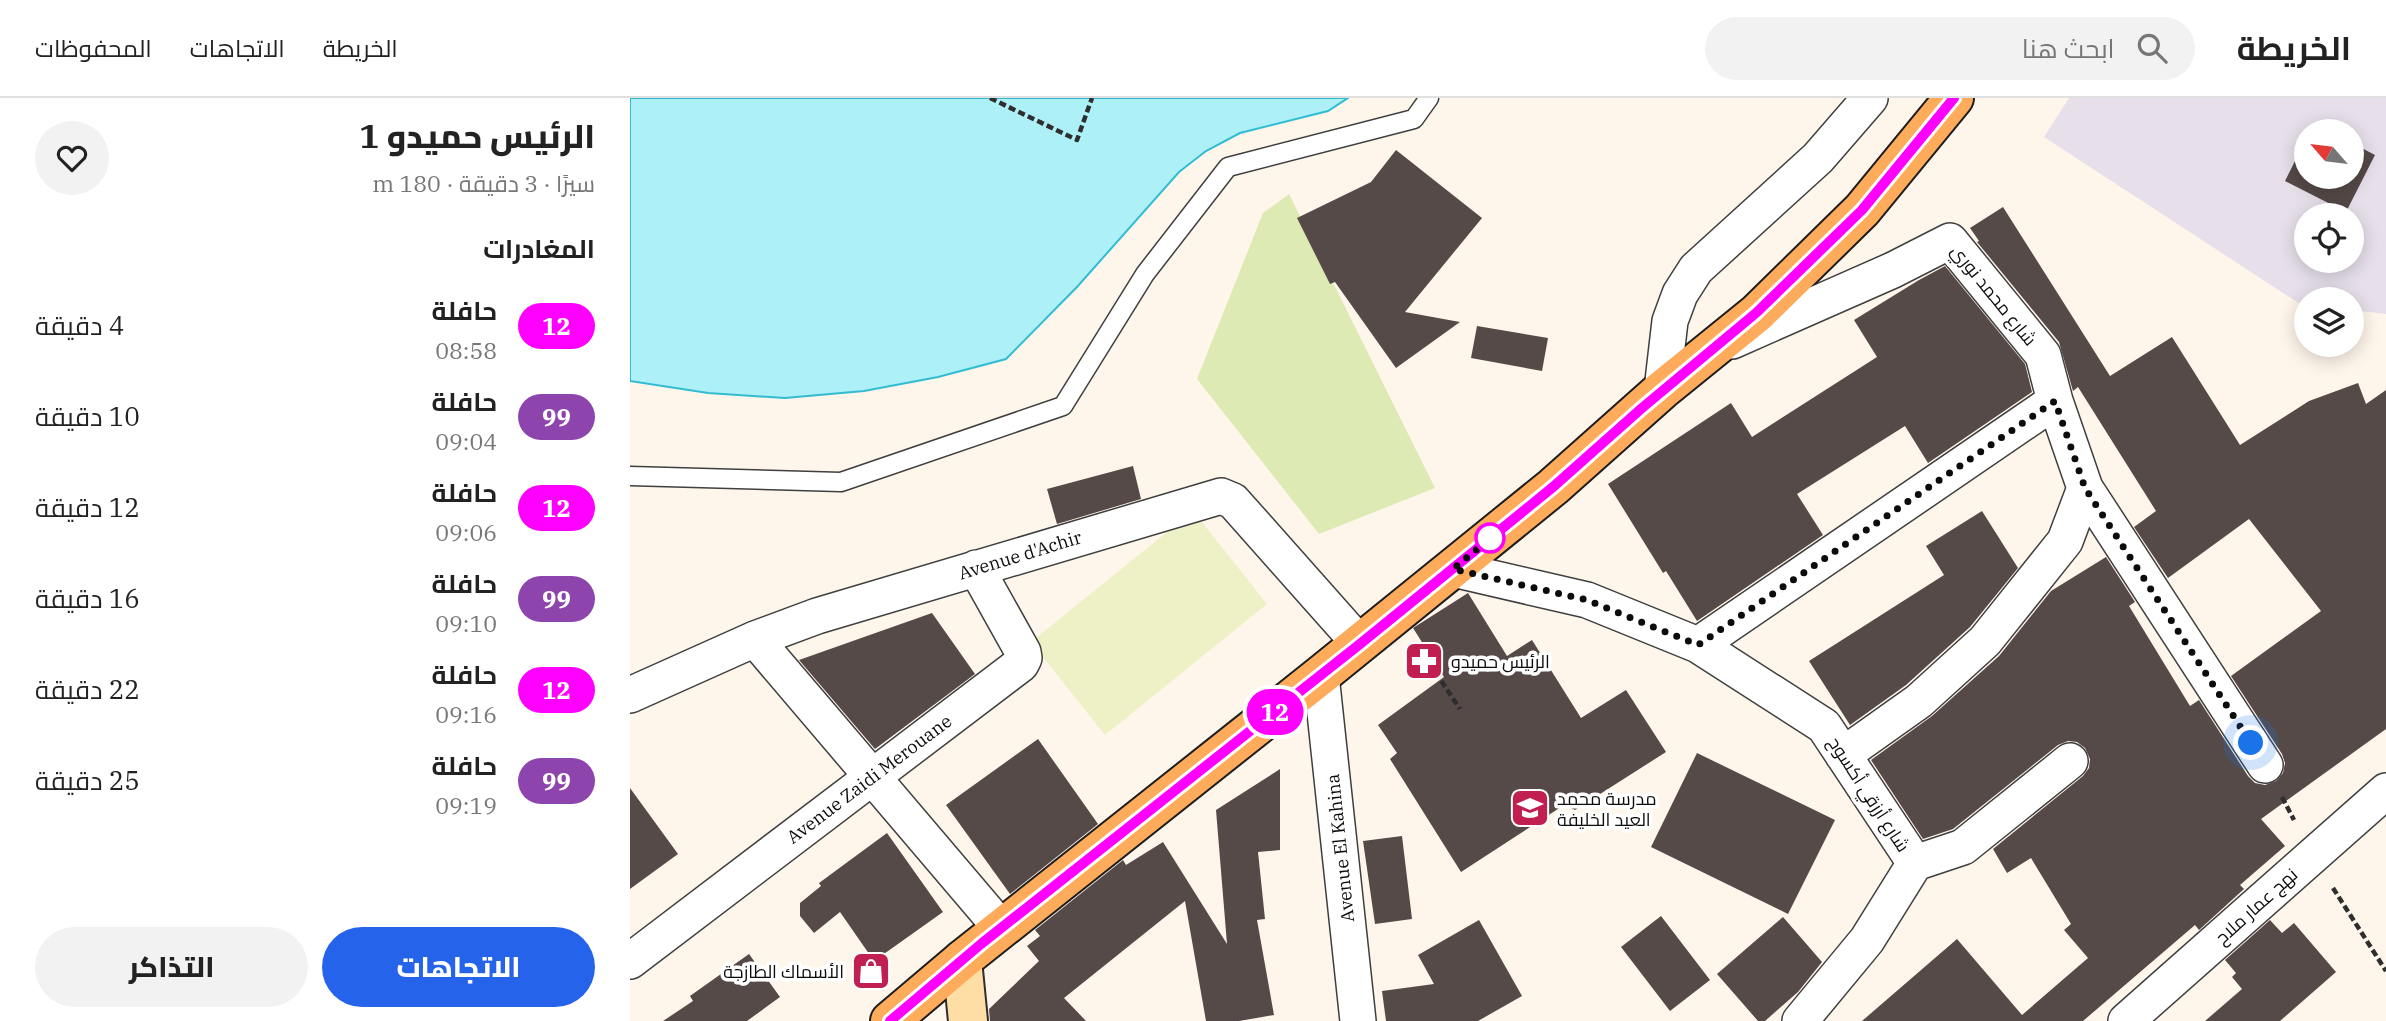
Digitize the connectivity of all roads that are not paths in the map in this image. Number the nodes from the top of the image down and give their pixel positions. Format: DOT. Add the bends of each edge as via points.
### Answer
graph roads {
  1 [pos="1429,98"];
  2 [pos="1870,98"];
  3 [pos="1954,98"];
  4 [pos="1707,353"];
  5 [pos="1662,390"];
  6 [pos="2055,401"];
  7 [pos="630,476"];
  8 [pos="2085,488"];
  9 [pos="976,568"];
  10 [pos="1453,569"];
  11 [pos="755,639"];
  12 [pos="1360,644"];
  13 [pos="1698,645"];
  14 [pos="1321,675"];
  15 [pos="630,695"];
  16 [pos="1843,755"];
  17 [pos="2070,761"];
  18 [pos="2266,765"];
  19 [pos="872,777"];
  20 [pos="2386,791"];
  21 [pos="1915,863"];
  22 [pos="1001,928"];
  23 [pos="962,960"];
  24 [pos="630,961"];
  25 [pos="890,1021"];
  26 [pos="968,1021"];
  27 [pos="1358,1021"];
  28 [pos="1800,1021"];
  29 [pos="2126,1021"];
  1 -- 7 [label="lane" via="1414,119 1228,167 1145,274 1063,406 841,482"];
  2 -- 5 [label="street" via="1818,158 1696,269 1670,321"];
  3 -- 4 [label="main road" via="1862,210 1756,313"];
  4 -- 5 [label="main road"];
  4 -- 6 [label="street, شارع محمد نوري" via="1950,241 2043,355"];
  5 -- 10 [label="main road"];
  6 -- 8 [label="street, شارع محمد نوري"];
  6 -- 13 [label="street"];
  8 -- 16 [label="street" via="2066,541 1985,641 1919,701"];
  8 -- 18 [label="street, شارع محمد نوري"];
  9 -- 11 [label="street, Avenue d'Achir"];
  9 -- 12 [label="street, Avenue d'Achir" via="1221,496 1233,500"];
  9 -- 19 [label="street, Avenue Zaidi Merouane" via="1024,658"];
  10 -- 12 [label="main road"];
  10 -- 13 [label="street, شارع أرزقي أكسوح" via="1587,600"];
  11 -- 15 [label="street, Avenue d'Achir"];
  11 -- 19 [label="street"];
  12 -- 14 [label="main road"];
  13 -- 16 [label="street, شارع أرزقي أكسوح" via="1824,726"];
  14 -- 22 [label="main road"];
  14 -- 27 [label="street, Avenue El Kahina"];
  16 -- 21 [label="street, شارع أرزقي أكسوح"];
  17 -- 21 [label="street" via="1963,848"];
  19 -- 22 [label="street"];
  19 -- 24 [label="street, Avenue Zaidi Merouane"];
  20 -- 29 [label="street, نهج عمار ملاح"];
  21 -- 28 [label="street, شارع أرزقي أكسوح" via="1867,940"];
  22 -- 23 [label="main road"];
  23 -- 25 [label="main road"];
  23 -- 26 [label="street"];
}
